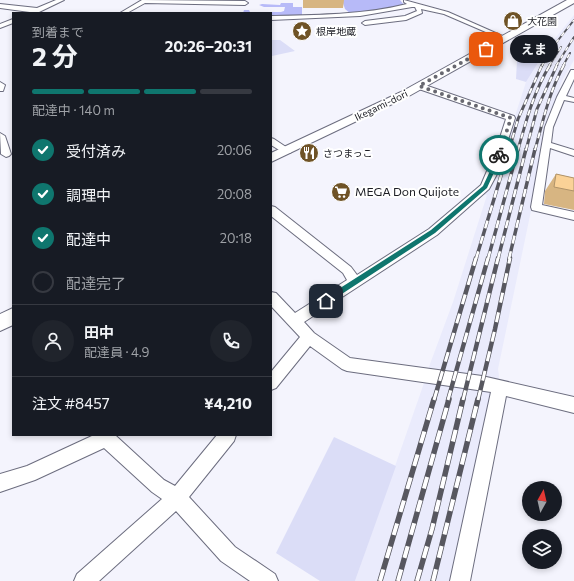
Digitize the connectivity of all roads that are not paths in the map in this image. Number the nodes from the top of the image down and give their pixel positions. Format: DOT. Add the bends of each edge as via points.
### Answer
graph roads {
  1 [pos="62,0"];
  2 [pos="146,0"];
  3 [pos="405,0"];
  4 [pos="573,0"];
  5 [pos="246,4"];
  6 [pos="414,5"];
  7 [pos="0,6"];
  8 [pos="34,12"];
  9 [pos="125,12"];
  10 [pos="272,18"];
  11 [pos="12,20"];
  12 [pos="365,23"];
  13 [pos="0,26"];
  14 [pos="504,38"];
  15 [pos="574,72"];
  16 [pos="0,84"];
  17 [pos="419,86"];
  18 [pos="570,86"];
  19 [pos="0,89"];
  20 [pos="561,97"];
  21 [pos="574,100"];
  22 [pos="0,136"];
  23 [pos="272,142"];
  24 [pos="546,144"];
  25 [pos="287,151"];
  26 [pos="574,153"];
  27 [pos="6,154"];
  28 [pos="272,158"];
  29 [pos="272,211"];
  30 [pos="574,216"];
  31 [pos="354,282"];
  32 [pos="272,298"];
  33 [pos="12,317"];
  34 [pos="294,321"];
  35 [pos="0,324"];
  36 [pos="308,337"];
  37 [pos="272,381"];
  38 [pos="500,387"];
  39 [pos="574,405"];
  40 [pos="227,436"];
  41 [pos="0,483"];
  42 [pos="177,498"];
  43 [pos="84,581"];
  44 [pos="268,581"];
  45 [pos="460,581"];
  1 -- 8 [label="street"];
  2 -- 5 [label="street" via="193,5"];
  2 -- 9 [label="street"];
  3 -- 6 [label="street"];
  4 -- 14 [label="main road, Ikegami-dori"];
  6 -- 10 [label="street" via="362,14"];
  6 -- 12 [label="street" via="420,12 406,18"];
  6 -- 14 [label="street" via="446,13"];
  7 -- 8 [label="street" via="27,7"];
  11 -- 13 [label="street"];
  14 -- 17 [label="main road, Ikegami-dori"];
  15 -- 18 [label="street"];
  16 -- 19 [label="street"];
  17 -- 25 [label="main road, Ikegami-dori"];
  17 -- 31 [label="street" via="511,118 501,150 492,174 477,195 433,232"];
  18 -- 20 [label="street"];
  20 -- 21 [label="street"];
  20 -- 24 [label="street"];
  22 -- 27 [label="street"];
  23 -- 25 [label="street"];
  24 -- 26 [label="street"];
  24 -- 30 [label="street" via="536,207"];
  25 -- 28 [label="main road, Ikegami-dori"];
  29 -- 31 [label="street" via="347,270"];
  31 -- 34 [label="street"];
  32 -- 34 [label="street"];
  33 -- 35 [label="main road"];
  34 -- 36 [label="street"];
  36 -- 37 [label="street"];
  36 -- 38 [label="street" via="347,364"];
  38 -- 39 [label="street"];
  38 -- 45 [label="street"];
  40 -- 42 [label="street"];
  41 -- 42 [label="street" via="29,474 106,438 158,486"];
  42 -- 43 [label="street"];
  42 -- 44 [label="street" via="228,554"];
}
